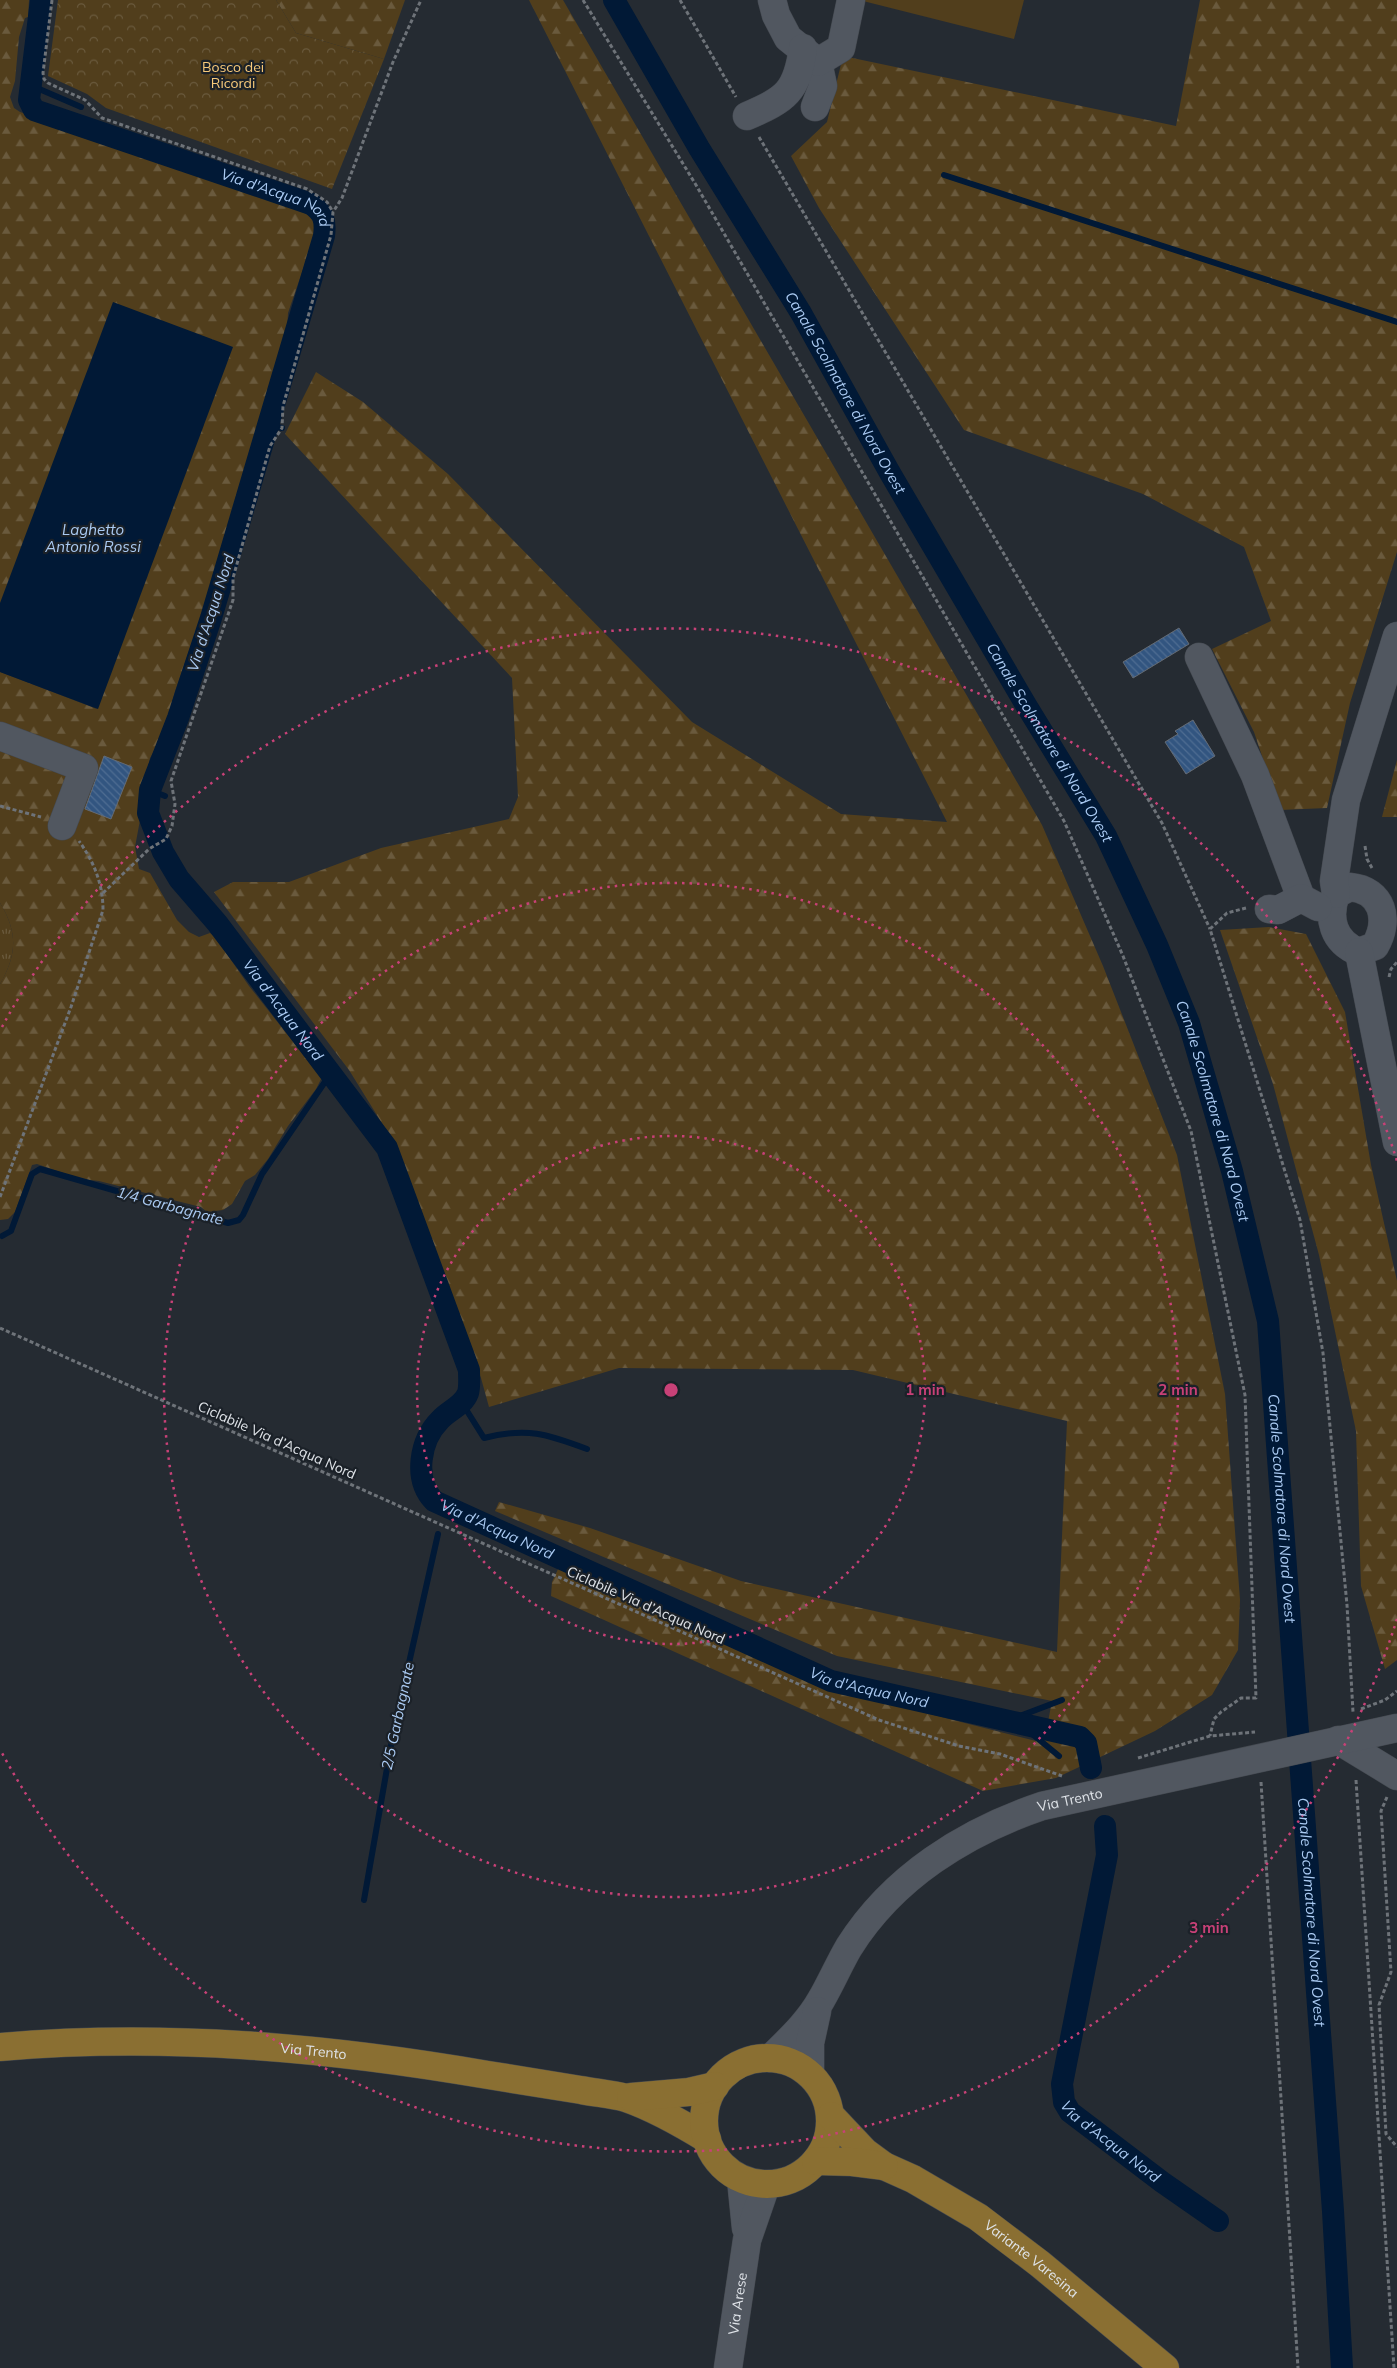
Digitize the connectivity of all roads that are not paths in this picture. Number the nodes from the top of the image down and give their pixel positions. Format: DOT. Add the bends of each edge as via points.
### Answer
graph roads {
  1 [pos="772,0"];
  2 [pos="851,0"];
  3 [pos="811,55"];
  4 [pos="815,107"];
  5 [pos="747,116"];
  6 [pos="1397,636"];
  7 [pos="1199,657"];
  8 [pos="0,736"];
  9 [pos="62,826"];
  10 [pos="1350,892"];
  11 [pos="1390,927"];
  12 [pos="1359,952"];
  13 [pos="1397,1142"];
  14 [pos="1394,1727"];
  15 [pos="1338,1740"];
  16 [pos="1393,1784"];
  17 [pos="820,2002"];
  18 [pos="0,2047"];
  19 [pos="771,2058"];
  20 [pos="810,2074"];
  21 [pos="715,2086"];
  22 [pos="624,2098"];
  23 [pos="831,2116"];
  24 [pos="707,2139"];
  25 [pos="816,2161"];
  26 [pos="884,2166"];
  27 [pos="754,2182"];
  28 [pos="728,2368"];
  29 [pos="1165,2368"];
  1 -- 3 [label="street" via="788,38"];
  2 -- 3 [label="street" via="841,48"];
  3 -- 4 [label="street" via="823,86"];
  3 -- 5 [label="street" via="793,88 782,98"];
  6 -- 10 [label="street" via="1346,800 1334,881"];
  7 -- 10 [label="street" via="1256,775 1283,906"];
  8 -- 9 [label="street" via="84,768"];
  10 -- 11 [label="street" via="1369,892"];
  10 -- 12 [label="street" via="1335,932 1341,941"];
  11 -- 12 [label="street" via="1375,946"];
  12 -- 13 [label="street"];
  14 -- 15 [label="street, Via Trento"];
  15 -- 16 [label="street"];
  15 -- 17 [label="street, Via Trento" via="1265,1748 1042,1806 972,1835 911,1876 874,1914 849,1947"];
  17 -- 19 [label="street, Via Trento" via="793,2037"];
  17 -- 20 [label="street, Via Trento" via="812,2026"];
  18 -- 22 [label="main road, Via Trento" via="144,2041 269,2046 456,2069"];
  19 -- 20 [label="main road" via="794,2064"];
  19 -- 21 [label="main road" via="733,2068"];
  20 -- 23 [label="main road" via="822,2089"];
  21 -- 22 [label="main road, Via Trento" via="689,2092"];
  21 -- 24 [label="main road" via="705,2111"];
  22 -- 24 [label="main road, Via Trento" via="659,2112"];
  23 -- 25 [label="main road" via="826,2144"];
  23 -- 26 [label="main road, Variante Varesina" via="865,2152"];
  24 -- 27 [label="main road" via="720,2162"];
  25 -- 26 [label="main road, Variante Varesina"];
  25 -- 27 [label="main road" via="802,2174 785,2182"];
  26 -- 29 [label="main road, Variante Varesina" via="914,2179 978,2218 1040,2264"];
  27 -- 28 [label="street, Via Arese"];
}
